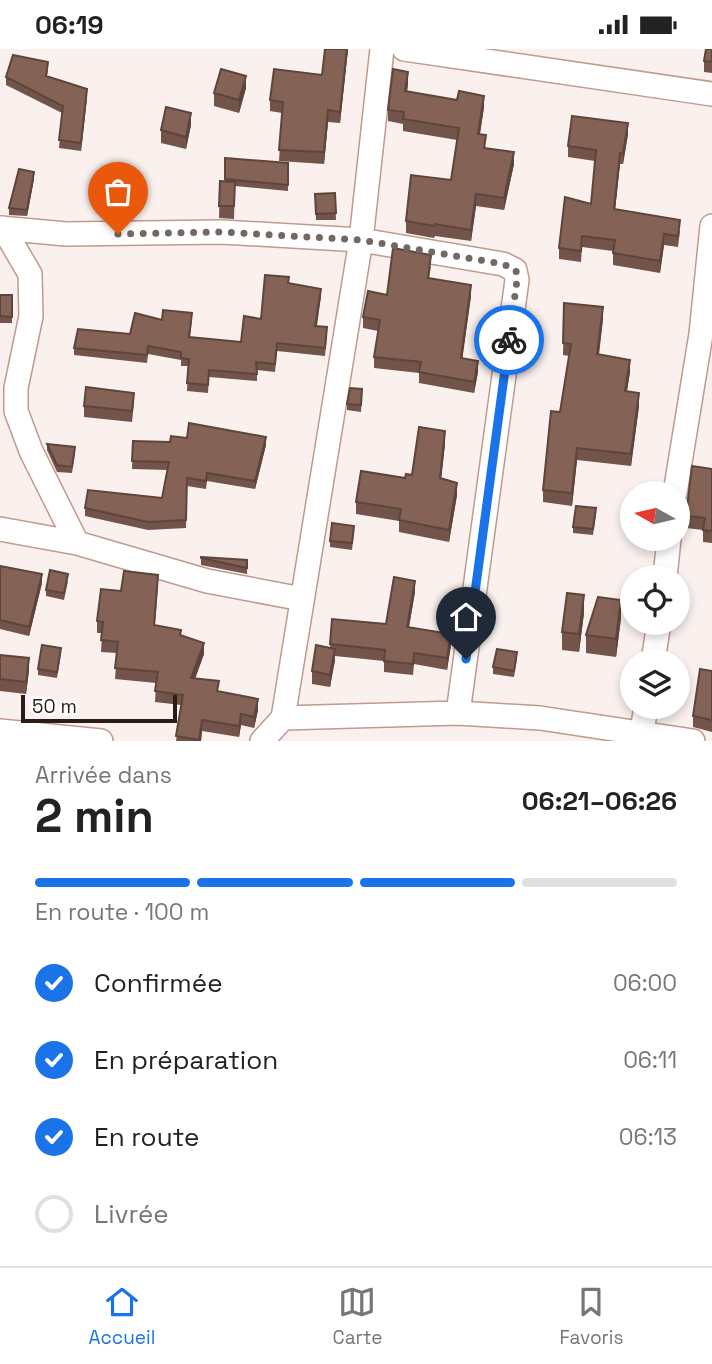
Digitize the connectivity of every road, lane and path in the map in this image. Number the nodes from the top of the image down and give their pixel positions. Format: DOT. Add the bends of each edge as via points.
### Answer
graph roads {
  1 [pos="382,49"];
  2 [pos="404,49"];
  3 [pos="712,94"];
  4 [pos="712,226"];
  5 [pos="1,228"];
  6 [pos="361,240"];
  7 [pos="676,481"];
  8 [pos="0,529"];
  9 [pos="76,543"];
  10 [pos="302,599"];
  11 [pos="458,713"];
  12 [pos="283,718"];
  13 [pos="644,719"];
  14 [pos="0,731"];
  15 [pos="642,731"];
  16 [pos="102,741"];
  17 [pos="262,741"];
  18 [pos="693,741"];
  1 -- 6 [label="street"];
  2 -- 3 [label="street"];
  4 -- 7 [label="street" via="701,334"];
  5 -- 6 [label="street" via="66,235 222,232"];
  5 -- 9 [label="street" via="30,274 31,316 16,388 16,411"];
  6 -- 10 [label="street"];
  6 -- 11 [label="street" via="516,270"];
  8 -- 9 [label="street"];
  9 -- 10 [label="street" via="206,581"];
  10 -- 12 [label="street"];
  11 -- 12 [label="street"];
  11 -- 15 [label="street"];
  12 -- 17 [label="street"];
  13 -- 15 [label="street"];
  14 -- 16 [label="street"];
  15 -- 18 [label="street"];
}
